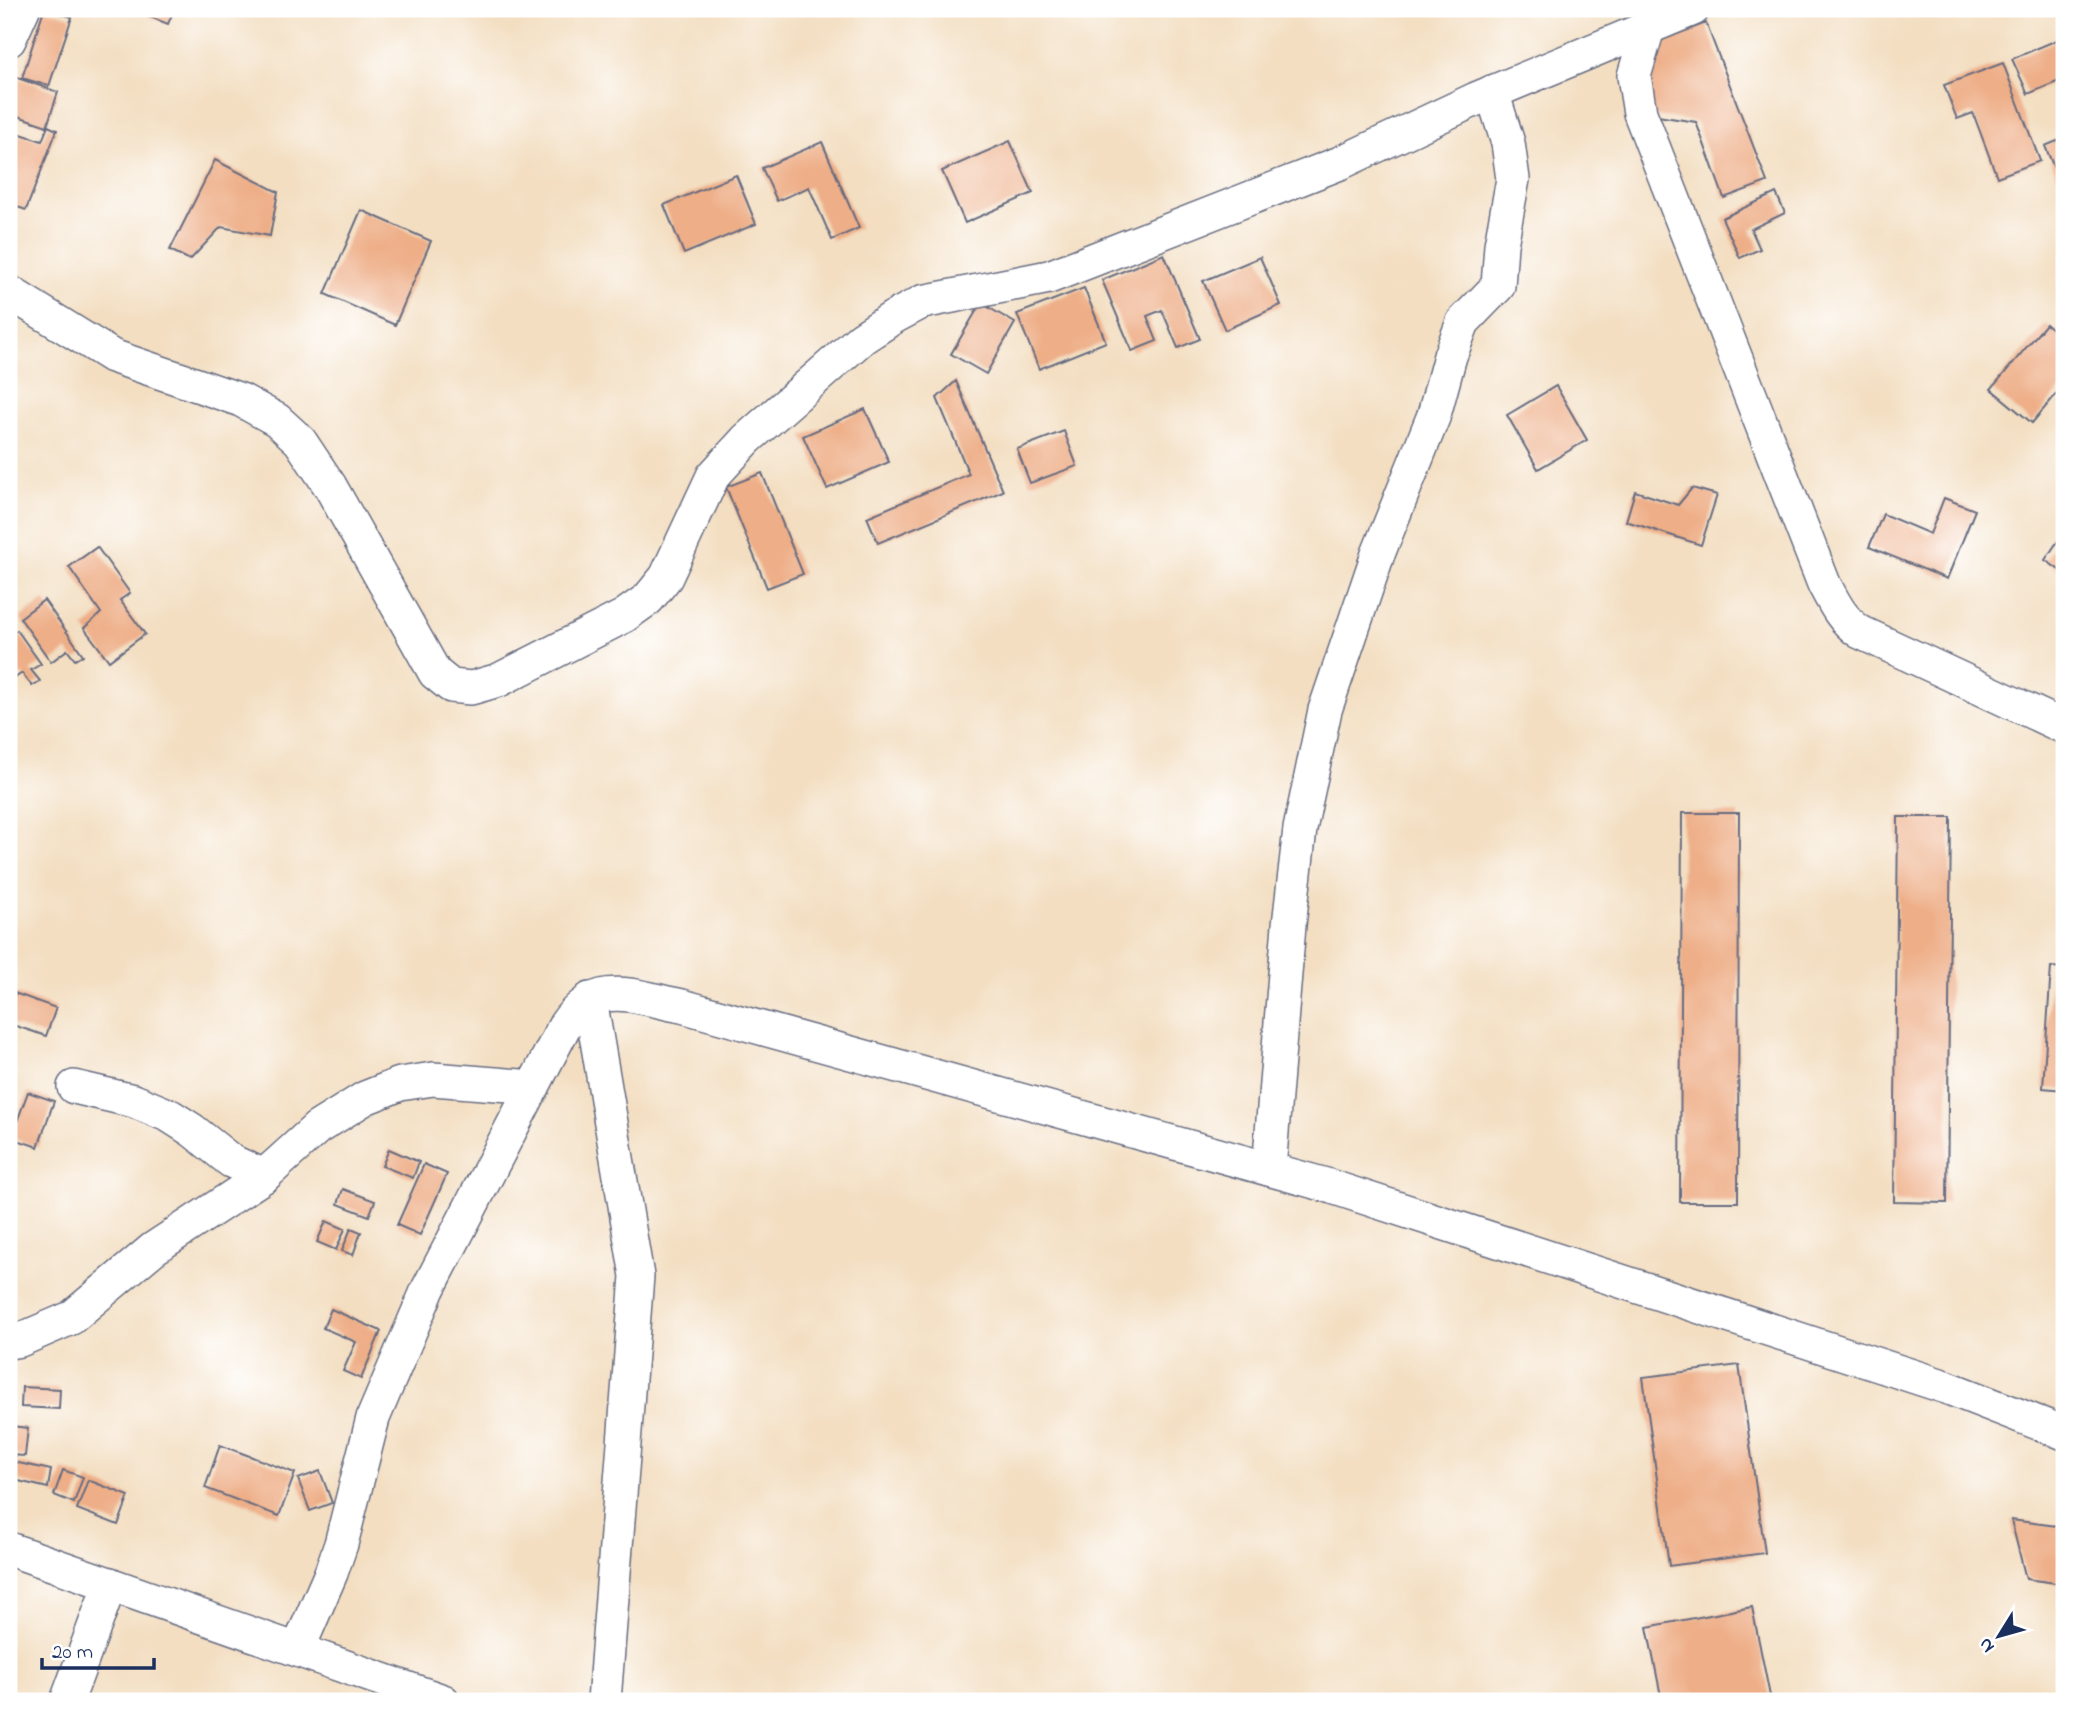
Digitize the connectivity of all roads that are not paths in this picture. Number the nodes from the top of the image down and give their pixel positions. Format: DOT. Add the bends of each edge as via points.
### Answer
graph roads {
  1 [pos="23,9"];
  2 [pos="1693,9"];
  3 [pos="1649,25"];
  4 [pos="9,40"];
  5 [pos="1492,92"];
  6 [pos="9,292"];
  7 [pos="2064,727"];
  8 [pos="590,999"];
  9 [pos="74,1087"];
  10 [pos="533,1087"];
  11 [pos="1269,1170"];
  12 [pos="264,1176"];
  13 [pos="9,1342"];
  14 [pos="2064,1433"];
  15 [pos="9,1549"];
  16 [pos="110,1584"];
  17 [pos="298,1649"];
  18 [pos="67,1701"];
  19 [pos="443,1701"];
  20 [pos="604,1701"];
  1 -- 4 [label="street"];
  2 -- 3 [label="street"];
  3 -- 5 [label="street"];
  3 -- 7 [label="street" via="1634,76 1640,113 1838,611 1860,632"];
  5 -- 6 [label="street" via="1340,163 1049,277 922,302 894,317 862,338 757,430 713,476 666,577 648,600 499,680 471,688 451,685 435,673 330,486 300,441 276,420 242,400 111,356"];
  5 -- 11 [label="street" via="1508,143 1513,179 1497,286 1463,322 1434,415 1378,554 1325,710 1300,829"];
  8 -- 10 [label="street" via="565,1025"];
  8 -- 11 [label="street" via="622,994 682,1006"];
  8 -- 20 [label="street" via="637,1276"];
  9 -- 12 [label="street" via="134,1101 170,1116 231,1161"];
  10 -- 12 [label="street" via="433,1079 400,1084 365,1098 317,1128"];
  10 -- 17 [label="street" via="447,1249 382,1397 341,1544"];
  11 -- 14 [label="street" via="1947,1387"];
  12 -- 13 [label="street" via="153,1249 71,1318"];
  15 -- 16 [label="street"];
  16 -- 17 [label="street"];
  16 -- 18 [label="street"];
  17 -- 19 [label="street"];
}
